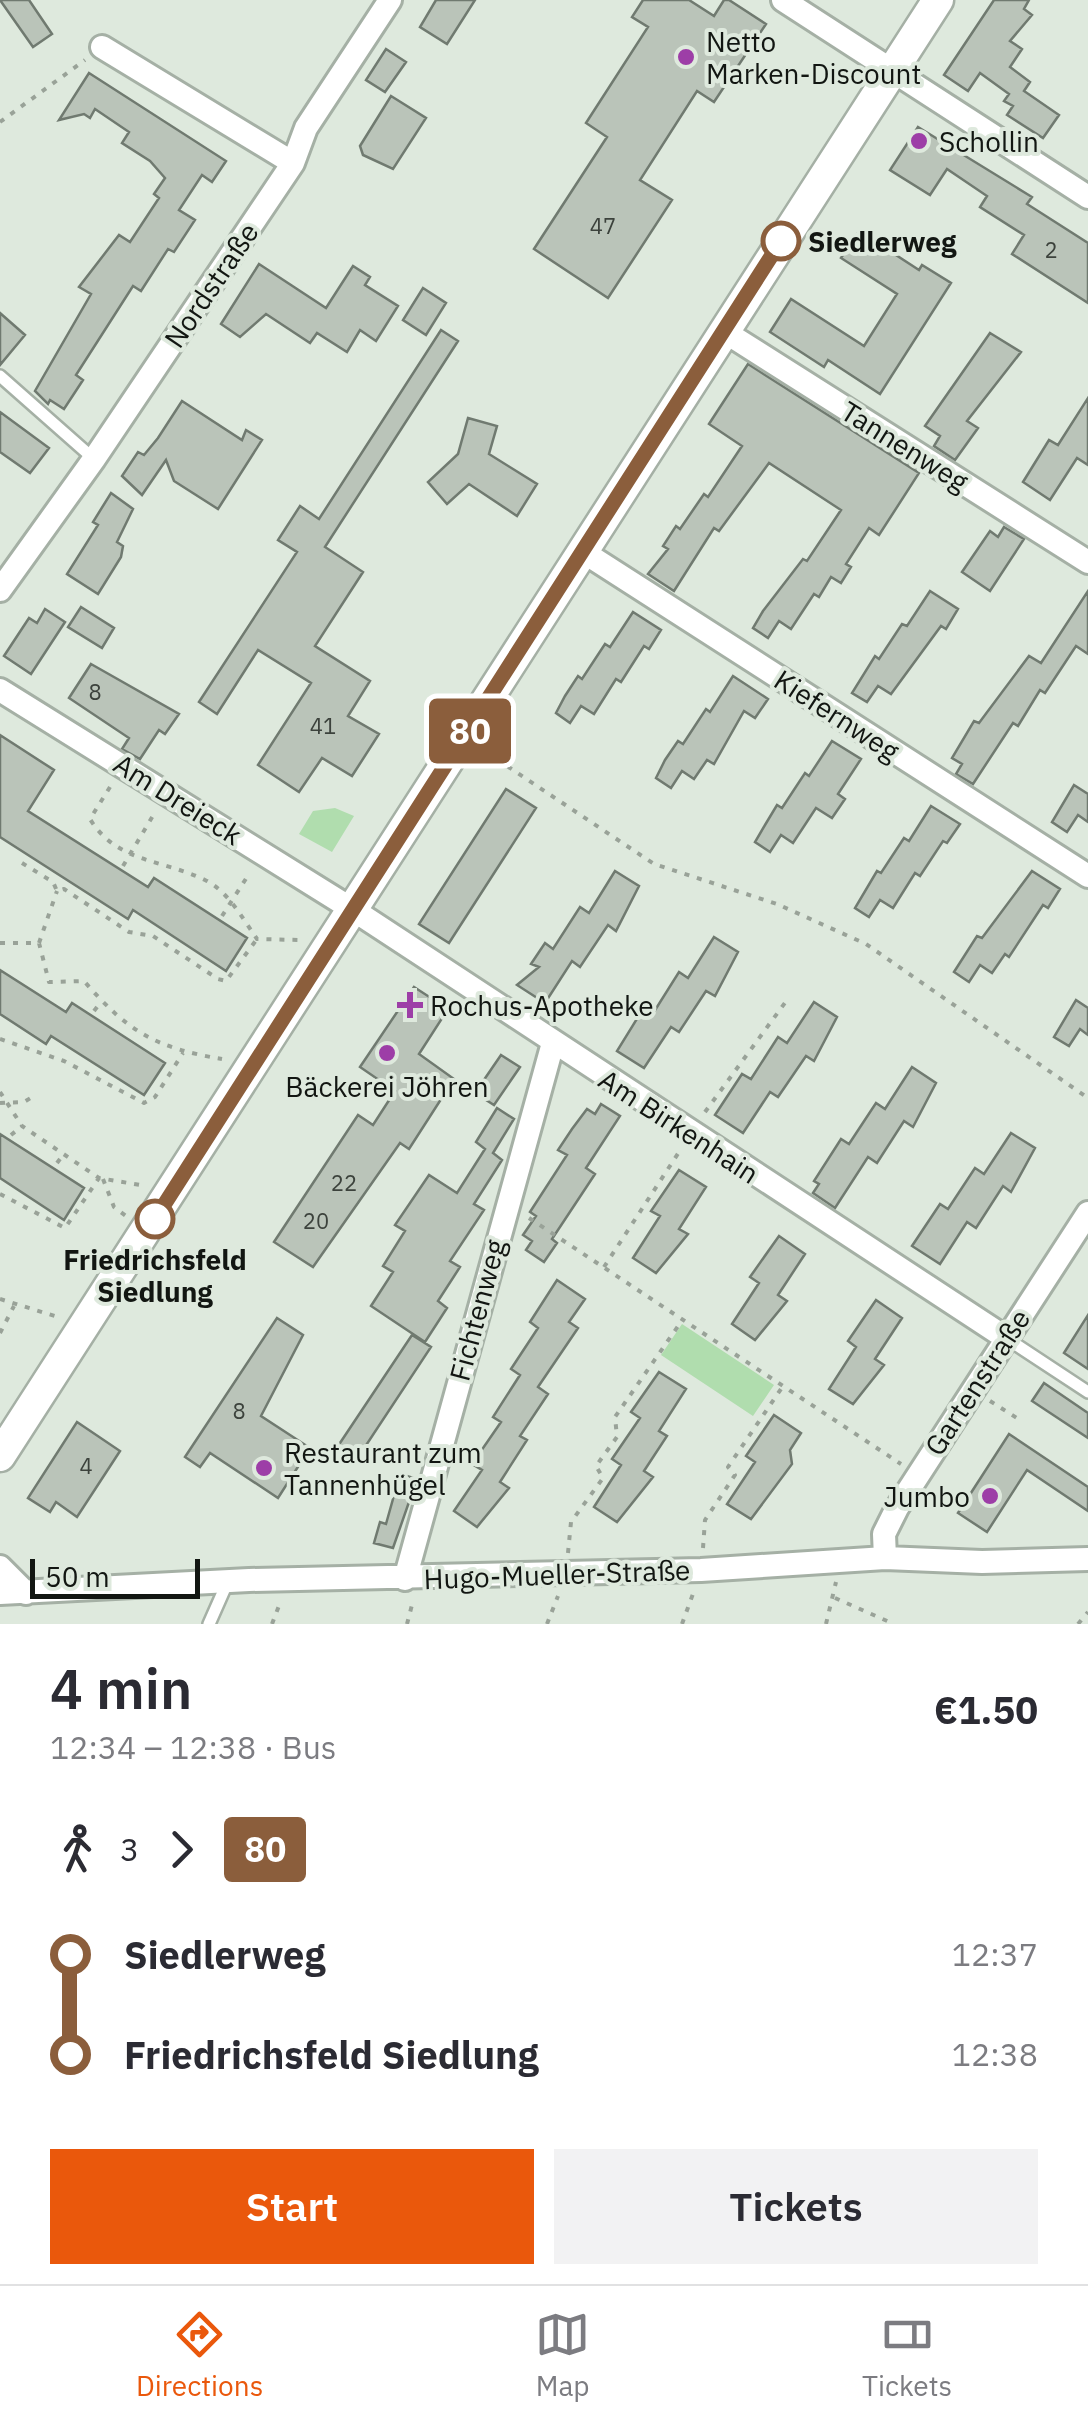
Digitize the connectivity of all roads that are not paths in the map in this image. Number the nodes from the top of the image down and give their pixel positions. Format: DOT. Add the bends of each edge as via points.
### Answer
graph roads {
  1 [pos="390,0"];
  2 [pos="938,0"];
  3 [pos="786,1"];
  4 [pos="102,47"];
  5 [pos="892,71"];
  6 [pos="293,163"];
  7 [pos="1088,197"];
  8 [pos="722,330"];
  9 [pos="0,376"];
  10 [pos="94,460"];
  11 [pos="585,552"];
  12 [pos="1088,562"];
  13 [pos="0,590"];
  14 [pos="0,690"];
  15 [pos="1088,876"];
  16 [pos="355,911"];
  17 [pos="552,1043"];
  18 [pos="1088,1214"];
  19 [pos="1006,1338"];
  20 [pos="1088,1392"];
  21 [pos="0,1456"];
  22 [pos="885,1558"];
  23 [pos="1088,1559"];
  24 [pos="0,1566"];
  25 [pos="405,1579"];
  26 [pos="228,1581"];
  27 [pos="0,1593"];
  28 [pos="26,1593"];
  29 [pos="209,1624"];
  1 -- 6 [label="street, Nordstraße" via="306,128"];
  2 -- 5 [label="street"];
  3 -- 5 [label="street"];
  4 -- 6 [label="street"];
  5 -- 7 [label="street"];
  5 -- 8 [label="street"];
  6 -- 10 [label="street, Nordstraße"];
  8 -- 11 [label="street"];
  8 -- 12 [label="street, Tannenweg"];
  9 -- 10 [label="lane"];
  10 -- 13 [label="street, Nordstraße"];
  11 -- 15 [label="street, Kiefernweg"];
  11 -- 16 [label="street"];
  14 -- 16 [label="street, Am Dreieck"];
  16 -- 17 [label="street, Am Birkenhain"];
  16 -- 21 [label="street"];
  17 -- 19 [label="street, Am Birkenhain"];
  17 -- 25 [label="street, Fichtenweg"];
  18 -- 19 [label="street, Gartenstraße"];
  19 -- 20 [label="lane"];
  19 -- 22 [label="street, Gartenstraße" via="884,1534"];
  22 -- 23 [label="street, Hugo-Mueller-Straße"];
  22 -- 25 [label="street, Hugo-Mueller-Straße"];
  24 -- 28 [label="street"];
  25 -- 26 [label="street, Hugo-Mueller-Straße"];
  26 -- 28 [label="street, Hugo-Mueller-Straße"];
  26 -- 29 [label="lane"];
  27 -- 28 [label="street, Hugo-Mueller-Straße"];
}
